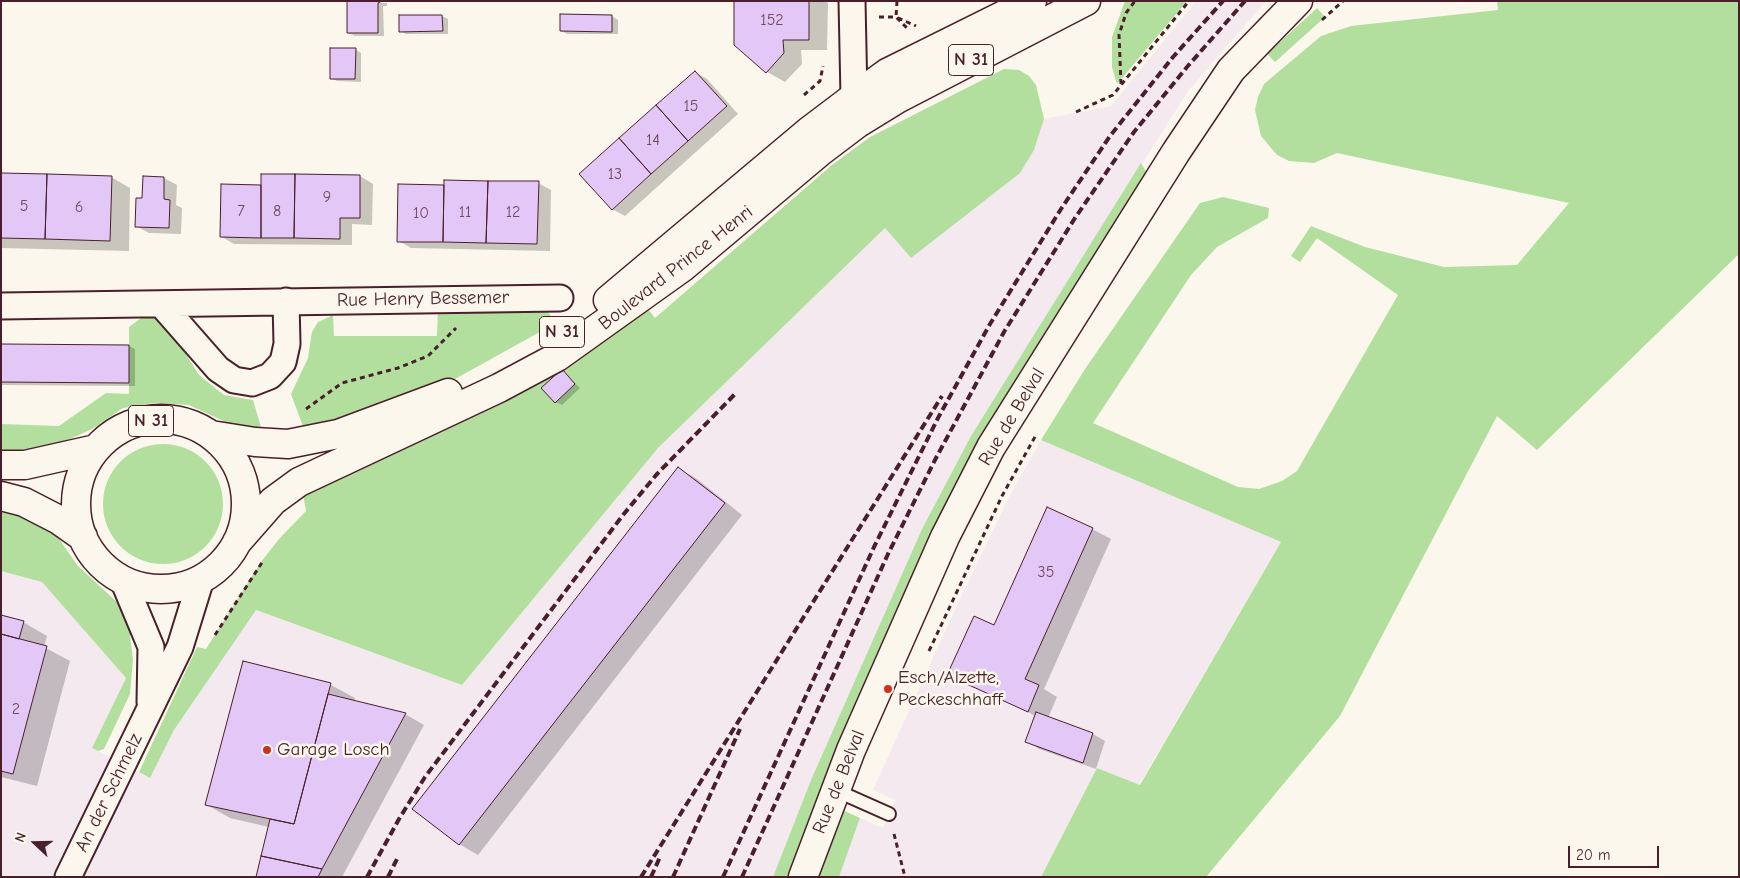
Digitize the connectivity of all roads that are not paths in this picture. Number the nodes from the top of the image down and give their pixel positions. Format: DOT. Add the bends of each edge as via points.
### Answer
graph roads {
  1 [pos="1032,1"];
  2 [pos="1086,1"];
  3 [pos="1298,1"];
  4 [pos="852,9"];
  5 [pos="854,97"];
  6 [pos="560,298"];
  7 [pos="286,301"];
  8 [pos="161,304"];
  9 [pos="1,306"];
  10 [pos="211,435"];
  11 [pos="96,449"];
  12 [pos="1,465"];
  13 [pos="1,496"];
  14 [pos="83,537"];
  15 [pos="237,542"];
  16 [pos="201,579"];
  17 [pos="123,580"];
  18 [pos="150,710"];
  19 [pos="834,790"];
  20 [pos="889,814"];
  21 [pos="68,877"];
  22 [pos="803,877"];
  1 -- 5 [label="main road, Boulevard Prince Henri / N 31" via="887,73"];
  2 -- 15 [label="main road, Boulevard Prince Henri / N 31" via="897,99 821,151 683,267 557,357 499,388 299,482 273,501"];
  3 -- 19 [label="main road, Rue de Belval" via="1231,70 991,446 945,537"];
  4 -- 5 [label="street"];
  5 -- 10 [label="main road, Boulevard Prince Henri / N 31" via="600,307 490,375 418,406 338,434 288,444"];
  6 -- 7 [label="street, Rue Henry Bessemer"];
  7 -- 8 [label="street, Rue Henry Bessemer"];
  7 -- 8 [label="street" via="288,344 283,362 270,376 252,383 234,380 218,369"];
  8 -- 9 [label="street, Rue Henry Bessemer"];
  10 -- 11 [label="main road, N 31" via="189,424 164,419 139,422 116,432"];
  10 -- 15 [label="main road, N 31" via="229,452 240,472 246,496 245,520"];
  11 -- 12 [label="main road, N 31" via="25,464"];
  11 -- 14 [label="main road, N 31" via="84,469 77,491 77,514"];
  13 -- 14 [label="main road, N 31" via="24,502"];
  14 -- 17 [label="main road, N 31" via="92,554"];
  15 -- 16 [label="main road, N 31" via="215,570"];
  16 -- 17 [label="main road, N 31" via="182,587 162,590"];
  16 -- 18 [label="street, An der Schmelz" via="180,647"];
  17 -- 18 [label="street, An der Schmelz" via="152,647"];
  18 -- 21 [label="street, An der Schmelz"];
  19 -- 20 [label="lane"];
  19 -- 22 [label="main road, Rue de Belval"];
}
